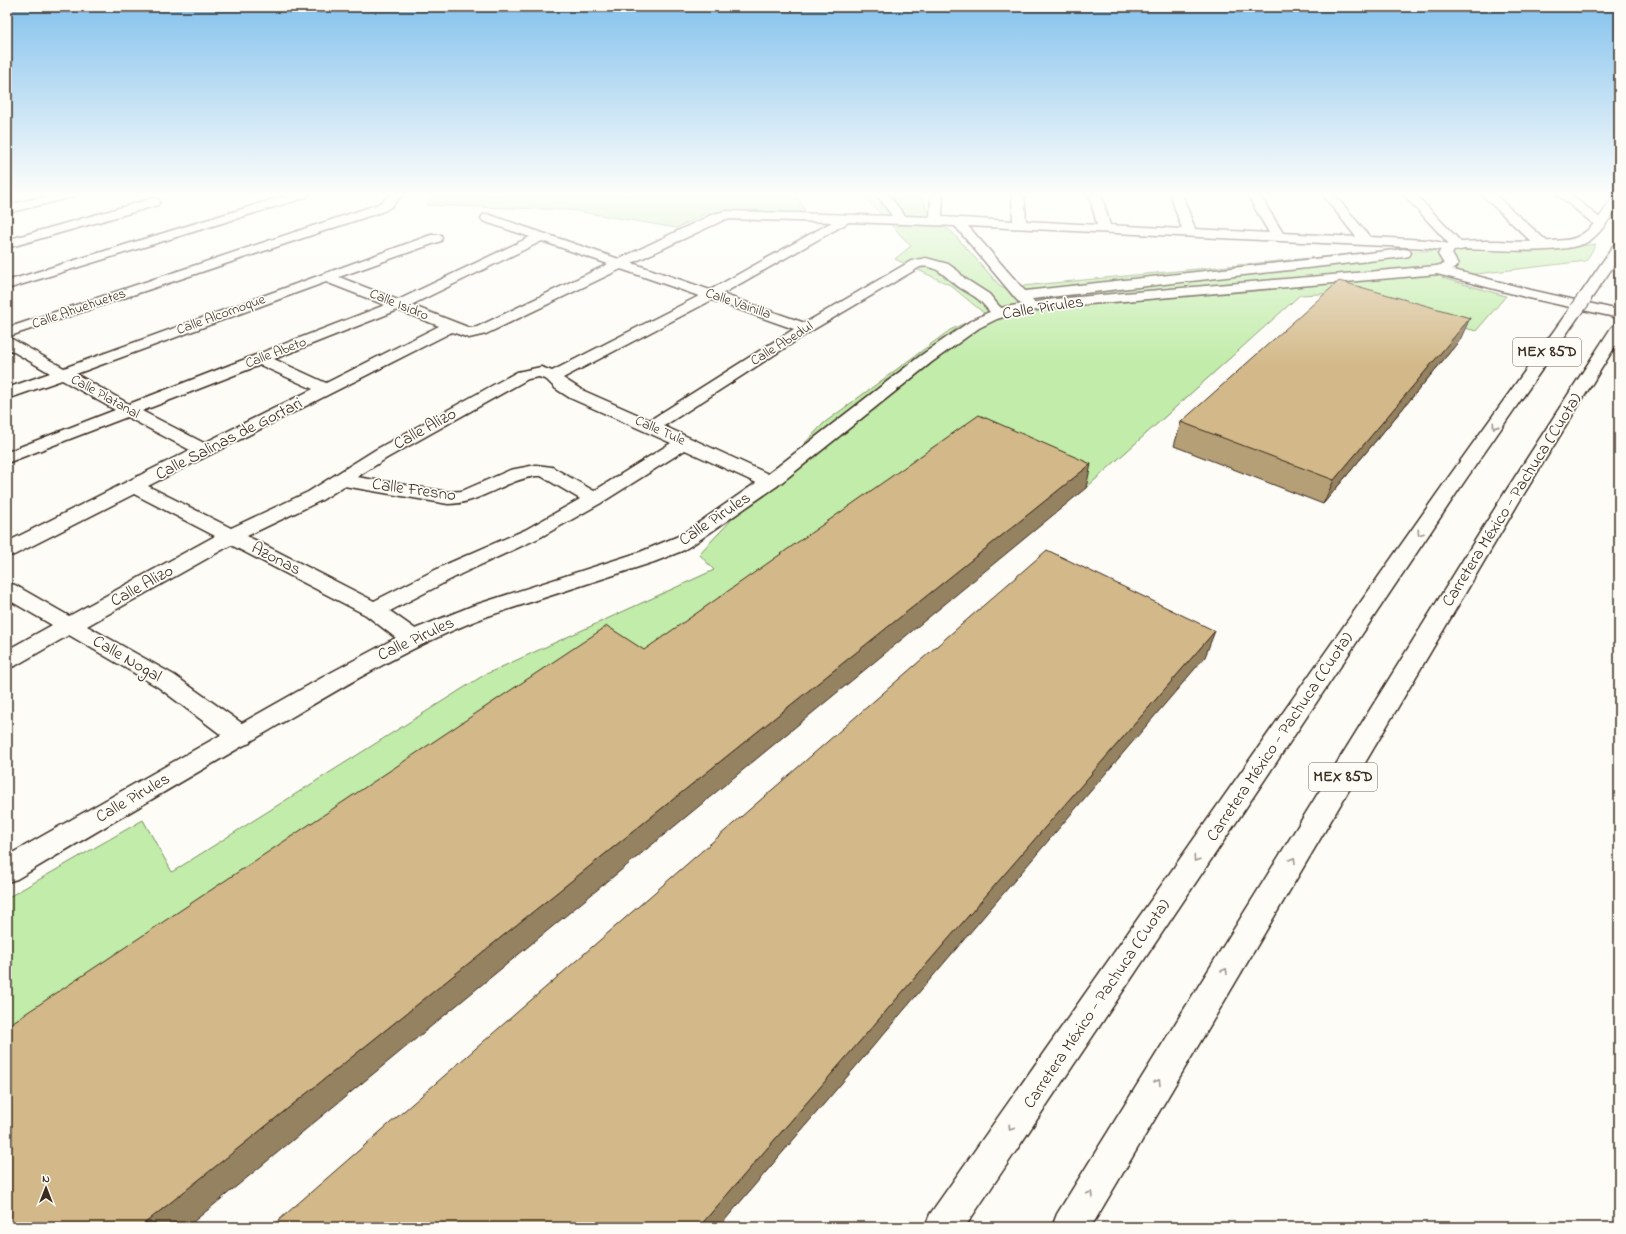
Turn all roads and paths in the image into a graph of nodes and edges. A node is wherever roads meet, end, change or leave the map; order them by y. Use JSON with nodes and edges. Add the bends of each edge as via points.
{"nodes":[{"id":1,"x":116,"y":252,"type":"edge"},
{"id":2,"x":250,"y":252,"type":"edge"},
{"id":3,"x":398,"y":252,"type":"edge"},
{"id":4,"x":511,"y":252,"type":"edge"},
{"id":5,"x":583,"y":252,"type":"edge"},
{"id":6,"x":644,"y":252,"type":"edge"},
{"id":7,"x":788,"y":252,"type":"edge"},
{"id":8,"x":983,"y":252,"type":"edge"},
{"id":9,"x":1404,"y":252,"type":"edge"},
{"id":10,"x":1448,"y":252,"type":"edge"},
{"id":11,"x":1617,"y":252,"type":"edge"},
{"id":12,"x":618,"y":264,"type":"junction"},
{"id":13,"x":1295,"y":266,"type":"junction"},
{"id":14,"x":1438,"y":270,"type":"junction"},
{"id":15,"x":326,"y":277,"type":"junction"},
{"id":16,"x":1311,"y":281,"type":"junction"},
{"id":17,"x":7,"y":285,"type":"edge"},
{"id":18,"x":711,"y":295,"type":"junction"},
{"id":19,"x":1026,"y":301,"type":"junction"},
{"id":20,"x":399,"y":305,"type":"junction"},
{"id":21,"x":1002,"y":313,"type":"junction"},
{"id":22,"x":1619,"y":314,"type":"edge"},
{"id":23,"x":451,"y":326,"type":"junction"},
{"id":24,"x":806,"y":328,"type":"junction"},
{"id":25,"x":1619,"y":328,"type":"edge"},
{"id":26,"x":7,"y":333,"type":"edge"},
{"id":27,"x":7,"y":342,"type":"edge"},
{"id":28,"x":260,"y":360,"type":"junction"},
{"id":29,"x":63,"y":374,"type":"junction"},
{"id":30,"x":553,"y":377,"type":"junction"},
{"id":31,"x":326,"y":389,"type":"junction"},
{"id":32,"x":7,"y":394,"type":"edge"},
{"id":33,"x":129,"y":411,"type":"junction"},
{"id":34,"x":651,"y":426,"type":"junction"},
{"id":35,"x":685,"y":442,"type":"junction"},
{"id":36,"x":205,"y":452,"type":"junction"},
{"id":37,"x":7,"y":458,"type":"edge"},
{"id":38,"x":341,"y":480,"type":"junction"},
{"id":39,"x":770,"y":482,"type":"junction"},
{"id":40,"x":135,"y":487,"type":"junction"},
{"id":41,"x":594,"y":499,"type":"junction"},
{"id":42,"x":231,"y":536,"type":"junction"},
{"id":43,"x":7,"y":550,"type":"edge"},
{"id":44,"x":7,"y":590,"type":"edge"},
{"id":45,"x":374,"y":610,"type":"junction"},
{"id":46,"x":69,"y":626,"type":"junction"},
{"id":47,"x":413,"y":639,"type":"junction"},
{"id":48,"x":7,"y":660,"type":"edge"},
{"id":49,"x":241,"y":736,"type":"junction"},
{"id":50,"x":11,"y":863,"type":"edge"},
{"id":51,"x":943,"y":1227,"type":"edge"},
{"id":52,"x":1070,"y":1227,"type":"edge"}],
"edges":[{"from":1,"to":17,"type":"main road"},
{"from":2,"to":26,"type":"main road","name":"Calle Ahuehuetes"},
{"from":3,"to":15,"type":"main road","name":"Calle Alcornoque"},
{"from":4,"to":20,"type":"main road","name":"Calle Abeto"},
{"from":5,"to":12,"type":"main road","name":"Calle Vainilla"},
{"from":6,"to":12,"type":"main road"},
{"from":7,"to":18,"type":"main road"},
{"from":8,"to":19,"type":"main road"},
{"from":9,"to":13,"type":"main road","name":"Calle Pirules"},
{"from":10,"to":14,"type":"main road","via":[[1445,254],[1450,266]]},
{"from":11,"to":51,"type":"main road","name":"Carretera México - Pachuca (Cuota)","number":"MEX 85D","one_way":true},
{"from":12,"to":18,"type":"main road","name":"Calle Vainilla"},
{"from":12,"to":23,"type":"main road","name":"Calle Isidro","via":[[480,331],[465,332]]},
{"from":13,"to":16,"type":"main road"},
{"from":13,"to":19,"type":"main road","name":"Calle Pirules"},
{"from":14,"to":16,"type":"main road","name":"Calle Pirules"},
{"from":14,"to":22,"type":"main road","name":"Calle Pirules"},
{"from":15,"to":20,"type":"main road","name":"Calle Isidro"},
{"from":15,"to":29,"type":"main road","name":"Calle Alcornoque"},
{"from":16,"to":19,"type":"main road","name":"Calle Pirules"},
{"from":18,"to":24,"type":"main road","name":"Calle Vainilla"},
{"from":18,"to":30,"type":"main road"},
{"from":19,"to":21,"type":"main road","name":"Calle Pirules"},
{"from":20,"to":23,"type":"main road","name":"Calle Isidro"},
{"from":20,"to":28,"type":"main road","name":"Calle Abeto"},
{"from":21,"to":24,"type":"main road","name":"Calle Abedul","via":[[943,267],[926,262],[916,264]]},
{"from":21,"to":39,"type":"main road","name":"Calle Pirules","via":[[974,325],[926,359]]},
{"from":23,"to":31,"type":"main road","name":"Calle Salinas de Gortari"},
{"from":24,"to":34,"type":"main road","name":"Calle Abedul"},
{"from":52,"to":25,"type":"main road","name":"Carretera México - Pachuca (Cuota)","number":"MEX 85D","one_way":true,"via":[[1512,497]]},
{"from":27,"to":29,"type":"main road","name":"Calle Platanal"},
{"from":28,"to":31,"type":"main road"},
{"from":28,"to":33,"type":"main road","name":"Calle Abeto"},
{"from":29,"to":32,"type":"main road","name":"Calle Alcornoque"},
{"from":29,"to":33,"type":"main road","name":"Calle Platanal"},
{"from":30,"to":34,"type":"main road","name":"Calle Tule","via":[[576,394]]},
{"from":30,"to":38,"type":"main road","name":"Calle Alizo","via":[[541,372],[523,375],[382,454]]},
{"from":31,"to":36,"type":"main road","name":"Calle Salinas de Gortari"},
{"from":33,"to":36,"type":"main road","name":"Calle Platanal"},
{"from":33,"to":37,"type":"main road","name":"Calle Abeto"},
{"from":34,"to":35,"type":"main road","name":"Calle Tule"},
{"from":35,"to":39,"type":"main road","name":"Calle Tule"},
{"from":35,"to":41,"type":"main road"},
{"from":36,"to":40,"type":"main road","name":"Calle Salinas de Gortari"},
{"from":38,"to":41,"type":"main road","name":"Calle Fresno","via":[[458,498],[523,472],[540,470]]},
{"from":38,"to":42,"type":"main road","name":"Calle Alizo","via":[[295,506]]},
{"from":39,"to":47,"type":"main road","name":"Calle Pirules","via":[[703,530],[675,546],[480,611]]},
{"from":40,"to":42,"type":"main road","name":"Azonas"},
{"from":40,"to":43,"type":"main road","name":"Calle Salinas de Gortari"},
{"from":41,"to":45,"type":"main road","via":[[532,534],[454,569]]},
{"from":42,"to":45,"type":"main road","name":"Azonas"},
{"from":42,"to":46,"type":"main road","name":"Calle Alizo"},
{"from":44,"to":46,"type":"main road","name":"Calle Nogal"},
{"from":45,"to":47,"type":"main road","name":"Azonas"},
{"from":46,"to":48,"type":"main road","name":"Calle Alizo"},
{"from":46,"to":49,"type":"main road","name":"Calle Nogal","via":[[166,681]]},
{"from":47,"to":49,"type":"main road","name":"Calle Pirules"},
{"from":49,"to":50,"type":"main road","name":"Calle Pirules"}]}
